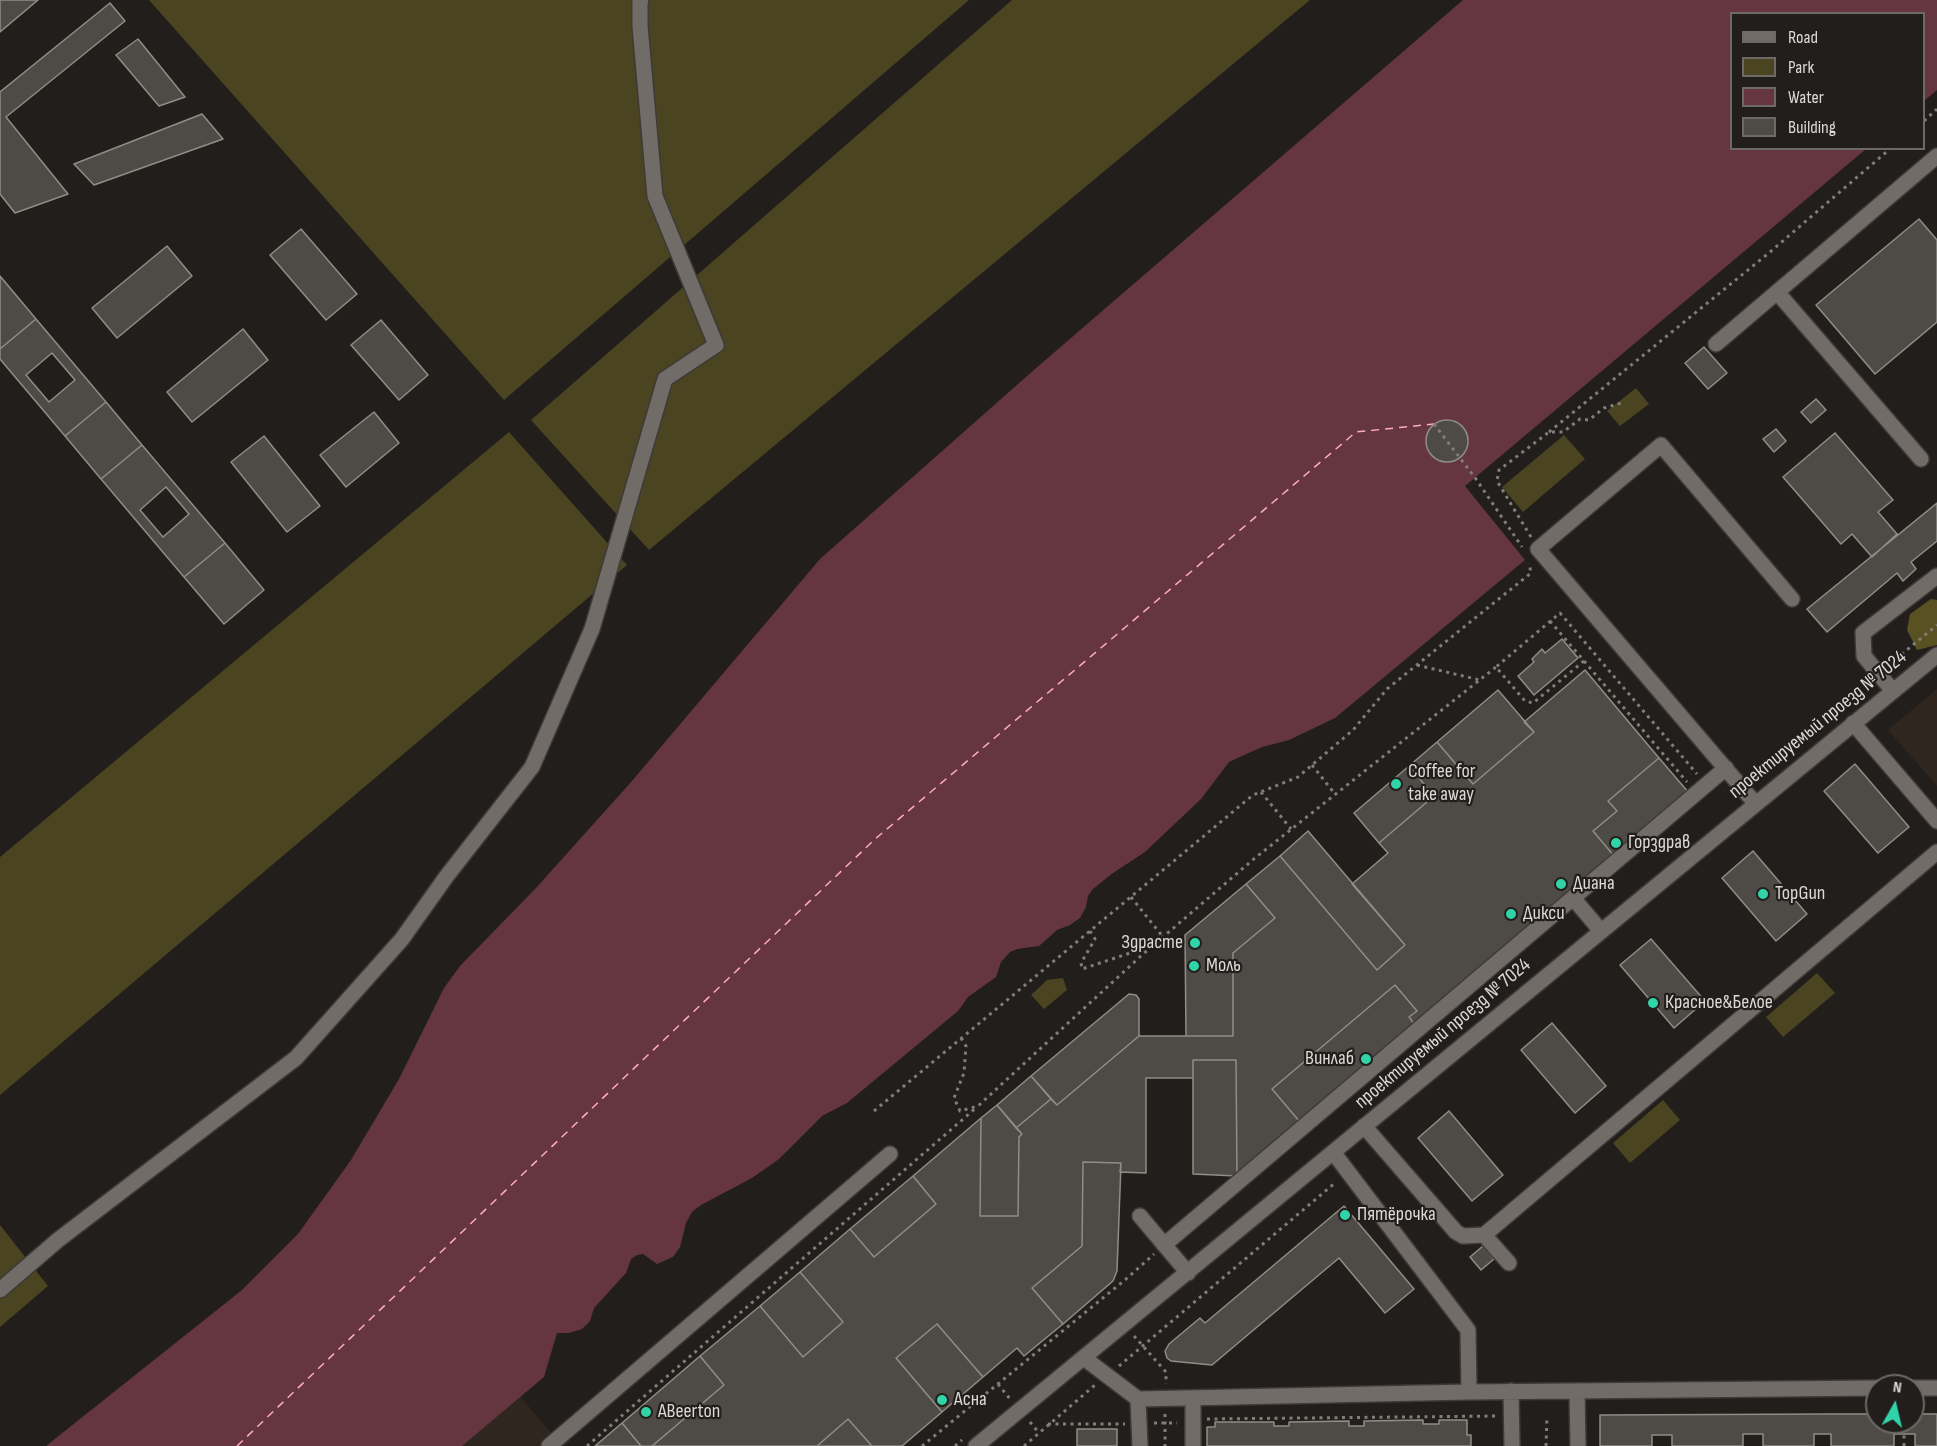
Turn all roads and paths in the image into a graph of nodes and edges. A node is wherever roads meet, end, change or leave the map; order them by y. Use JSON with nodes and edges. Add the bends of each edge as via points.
{"nodes":[{"id":1,"x":642,"y":0,"type":"edge"},
{"id":2,"x":1937,"y":109,"type":"edge"},
{"id":3,"x":1925,"y":119,"type":"edge"},
{"id":4,"x":1889,"y":150,"type":"edge"},
{"id":5,"x":1937,"y":156,"type":"edge"},
{"id":6,"x":1777,"y":292,"type":"junction"},
{"id":7,"x":1716,"y":344,"type":"dead end"},
{"id":8,"x":1621,"y":403,"type":"dead end"},
{"id":9,"x":1434,"y":424,"type":"dead end"},
{"id":10,"x":1549,"y":432,"type":"junction"},
{"id":11,"x":1920,"y":459,"type":"dead end"},
{"id":12,"x":1528,"y":549,"type":"junction"},
{"id":13,"x":1529,"y":562,"type":"dead end"},
{"id":14,"x":1937,"y":576,"type":"edge"},
{"id":15,"x":1792,"y":599,"type":"dead end"},
{"id":16,"x":1550,"y":621,"type":"junction"},
{"id":17,"x":1937,"y":625,"type":"edge"},
{"id":18,"x":1937,"y":655,"type":"edge"},
{"id":19,"x":1584,"y":661,"type":"junction"},
{"id":20,"x":1417,"y":665,"type":"junction"},
{"id":21,"x":1496,"y":667,"type":"junction"},
{"id":22,"x":1879,"y":673,"type":"junction"},
{"id":23,"x":1480,"y":680,"type":"junction"},
{"id":24,"x":1893,"y":691,"type":"junction"},
{"id":25,"x":1853,"y":723,"type":"junction"},
{"id":26,"x":1312,"y":765,"type":"junction"},
{"id":27,"x":1726,"y":768,"type":"junction"},
{"id":28,"x":1702,"y":789,"type":"junction"},
{"id":29,"x":1261,"y":792,"type":"junction"},
{"id":30,"x":1335,"y":794,"type":"junction"},
{"id":31,"x":1755,"y":803,"type":"junction"},
{"id":32,"x":1937,"y":821,"type":"edge"},
{"id":33,"x":1291,"y":829,"type":"junction"},
{"id":34,"x":1937,"y":852,"type":"edge"},
{"id":35,"x":1131,"y":897,"type":"junction"},
{"id":36,"x":1573,"y":898,"type":"junction"},
{"id":37,"x":1090,"y":931,"type":"junction"},
{"id":38,"x":1601,"y":931,"type":"junction"},
{"id":39,"x":1162,"y":937,"type":"junction"},
{"id":40,"x":1153,"y":945,"type":"junction"},
{"id":41,"x":961,"y":1038,"type":"junction"},
{"id":42,"x":978,"y":1106,"type":"junction"},
{"id":43,"x":874,"y":1111,"type":"dead end"},
{"id":44,"x":1364,"y":1126,"type":"junction"},
{"id":45,"x":1333,"y":1152,"type":"junction"},
{"id":46,"x":890,"y":1154,"type":"dead end"},
{"id":47,"x":1349,"y":1172,"type":"junction"},
{"id":48,"x":1140,"y":1216,"type":"dead end"},
{"id":49,"x":1484,"y":1235,"type":"junction"},
{"id":50,"x":1164,"y":1245,"type":"junction"},
{"id":51,"x":1509,"y":1263,"type":"dead end"},
{"id":52,"x":1188,"y":1272,"type":"junction"},
{"id":53,"x":0,"y":1290,"type":"edge"},
{"id":54,"x":1084,"y":1358,"type":"junction"},
{"id":55,"x":1106,"y":1376,"type":"junction"},
{"id":56,"x":1865,"y":1388,"type":"edge"},
{"id":57,"x":1511,"y":1391,"type":"junction"},
{"id":58,"x":1577,"y":1391,"type":"junction"},
{"id":59,"x":1469,"y":1392,"type":"junction"},
{"id":60,"x":1138,"y":1399,"type":"junction"},
{"id":61,"x":1193,"y":1399,"type":"junction"},
{"id":62,"x":1512,"y":1416,"type":"junction"},
{"id":63,"x":1547,"y":1416,"type":"dead end"},
{"id":64,"x":1193,"y":1423,"type":"junction"},
{"id":65,"x":1126,"y":1424,"type":"dead end"},
{"id":66,"x":1048,"y":1425,"type":"junction"},
{"id":67,"x":1904,"y":1434,"type":"dead end"},
{"id":68,"x":549,"y":1446,"type":"edge"},
{"id":69,"x":587,"y":1446,"type":"edge"},
{"id":70,"x":922,"y":1446,"type":"edge"},
{"id":71,"x":976,"y":1446,"type":"edge"},
{"id":72,"x":1024,"y":1446,"type":"edge"},
{"id":73,"x":1140,"y":1446,"type":"edge"},
{"id":74,"x":1193,"y":1446,"type":"edge"},
{"id":75,"x":1512,"y":1446,"type":"edge"},
{"id":76,"x":1546,"y":1446,"type":"edge"},
{"id":77,"x":1578,"y":1446,"type":"edge"},
{"id":78,"x":1904,"y":1446,"type":"edge"}],
"edges":[{"from":1,"to":53,"type":"street","via":[[640,26],[654,196],[716,345],[665,379],[592,629],[532,767],[402,939],[296,1058],[58,1240]]},
{"from":2,"to":3,"type":"path"},
{"from":4,"to":10,"type":"path"},
{"from":5,"to":6,"type":"street"},
{"from":6,"to":7,"type":"street"},
{"from":6,"to":11,"type":"street"},
{"from":8,"to":10,"type":"path","via":[[1604,408],[1589,420],[1580,419],[1563,432]]},
{"from":9,"to":12,"type":"path"},
{"from":10,"to":12,"type":"path","via":[[1499,470],[1497,482]]},
{"from":12,"to":15,"type":"street","via":[[1661,445]]},
{"from":12,"to":27,"type":"street"},
{"from":13,"to":20,"type":"path","via":[[1531,573]]},
{"from":14,"to":22,"type":"street","via":[[1863,633],[1864,656]]},
{"from":16,"to":19,"type":"path"},
{"from":16,"to":21,"type":"path"},
{"from":16,"to":28,"type":"path","via":[[1560,613]]},
{"from":17,"to":22,"type":"path"},
{"from":18,"to":24,"type":"street","name":"проектируемый проезд № 7024"},
{"from":19,"to":21,"type":"path","via":[[1533,703],[1524,700]]},
{"from":19,"to":28,"type":"path"},
{"from":20,"to":23,"type":"path"},
{"from":20,"to":26,"type":"path","via":[[1387,688],[1353,730]]},
{"from":21,"to":23,"type":"path"},
{"from":22,"to":24,"type":"street"},
{"from":23,"to":30,"type":"path"},
{"from":24,"to":25,"type":"street","name":"проектируемый проезд № 7024"},
{"from":25,"to":31,"type":"street","name":"проектируемый проезд № 7024"},
{"from":25,"to":32,"type":"street"},
{"from":26,"to":29,"type":"path","via":[[1298,777]]},
{"from":26,"to":30,"type":"path"},
{"from":27,"to":28,"type":"street"},
{"from":27,"to":31,"type":"street"},
{"from":28,"to":36,"type":"street"},
{"from":29,"to":33,"type":"path"},
{"from":29,"to":35,"type":"path","via":[[1252,795]]},
{"from":30,"to":33,"type":"path"},
{"from":31,"to":38,"type":"street","name":"проектируемый проезд № 7024"},
{"from":33,"to":39,"type":"path"},
{"from":34,"to":49,"type":"street"},
{"from":35,"to":37,"type":"path"},
{"from":35,"to":39,"type":"path"},
{"from":36,"to":38,"type":"street"},
{"from":36,"to":50,"type":"street"},
{"from":37,"to":40,"type":"path","via":[[1095,939],[1081,963],[1082,969]]},
{"from":37,"to":41,"type":"path"},
{"from":38,"to":44,"type":"street","name":"проектируемый проезд № 7024"},
{"from":39,"to":40,"type":"path"},
{"from":40,"to":42,"type":"path"},
{"from":41,"to":42,"type":"path","via":[[966,1046],[964,1073],[954,1098],[960,1111]]},
{"from":41,"to":43,"type":"path"},
{"from":42,"to":69,"type":"path"},
{"from":44,"to":45,"type":"street","name":"проектируемый проезд № 7024"},
{"from":44,"to":49,"type":"street","via":[[1456,1232],[1463,1236]]},
{"from":45,"to":47,"type":"street"},
{"from":45,"to":52,"type":"street","name":"проектируемый проезд № 7024"},
{"from":46,"to":68,"type":"street"},
{"from":47,"to":55,"type":"path"},
{"from":47,"to":59,"type":"street","via":[[1468,1330]]},
{"from":48,"to":50,"type":"street"},
{"from":49,"to":51,"type":"street"},
{"from":50,"to":52,"type":"street"},
{"from":50,"to":70,"type":"path"},
{"from":52,"to":54,"type":"street","name":"проектируемый проезд № 7024"},
{"from":54,"to":55,"type":"street"},
{"from":54,"to":71,"type":"street","name":"проектируемый проезд № 7024"},
{"from":55,"to":60,"type":"street"},
{"from":55,"to":66,"type":"path"},
{"from":56,"to":58,"type":"street"},
{"from":57,"to":58,"type":"street"},
{"from":57,"to":59,"type":"street"},
{"from":57,"to":62,"type":"street"},
{"from":58,"to":77,"type":"street"},
{"from":59,"to":61,"type":"street"},
{"from":60,"to":61,"type":"street"},
{"from":60,"to":73,"type":"street"},
{"from":61,"to":64,"type":"street"},
{"from":62,"to":64,"type":"path","via":[[1202,1419]]},
{"from":62,"to":75,"type":"street"},
{"from":63,"to":76,"type":"path"},
{"from":64,"to":74,"type":"street"},
{"from":65,"to":66,"type":"path"},
{"from":66,"to":72,"type":"path"},
{"from":67,"to":78,"type":"path"}]}
